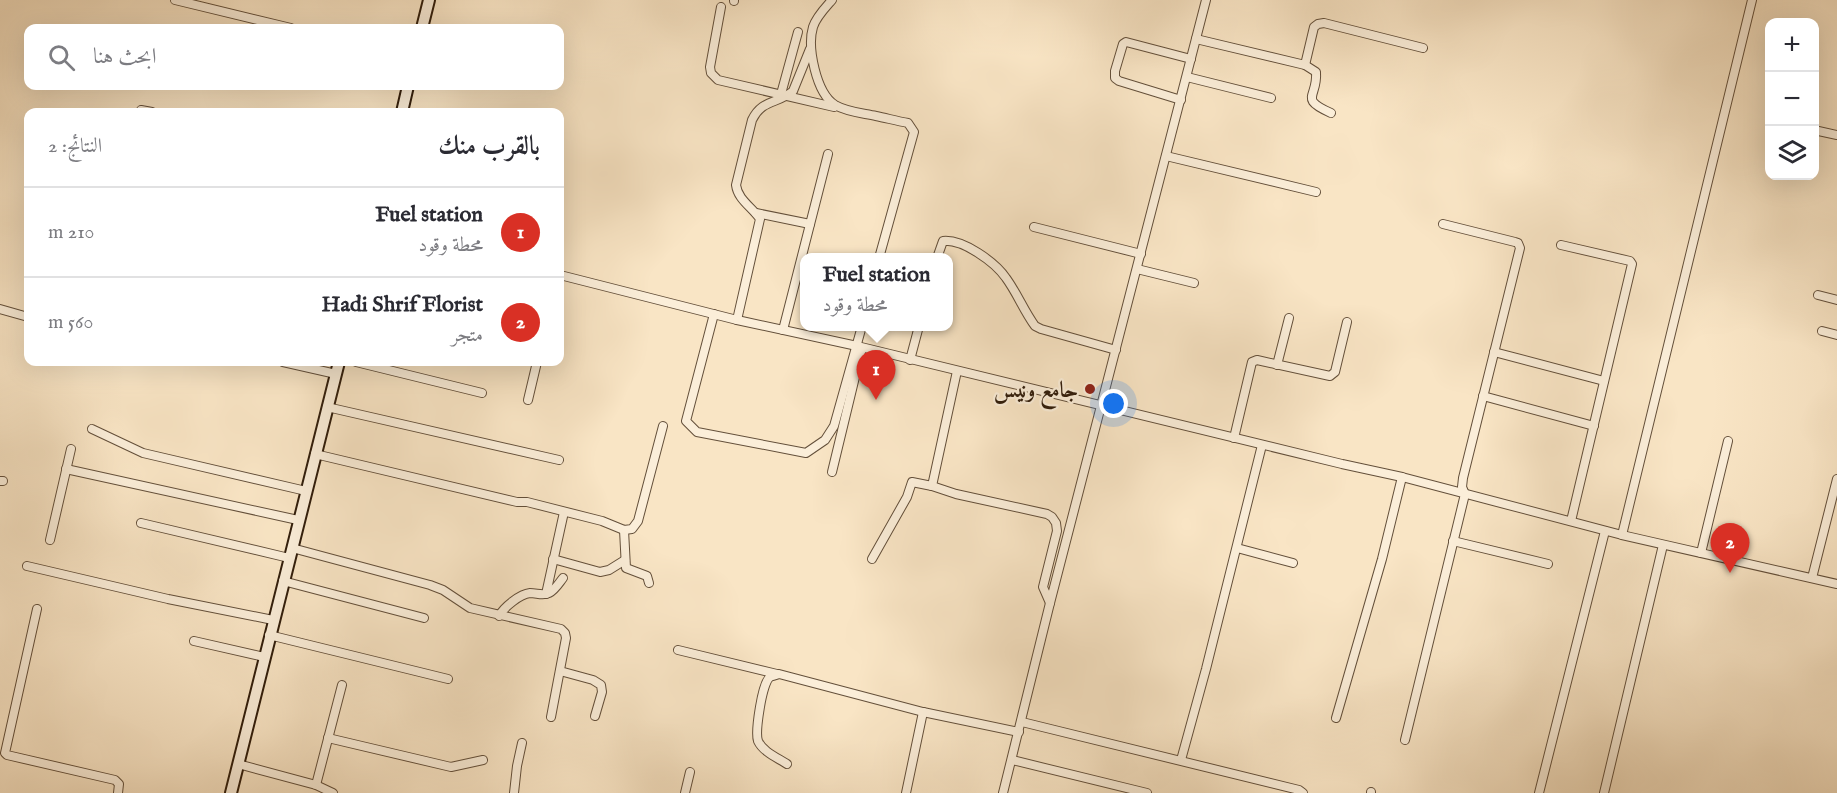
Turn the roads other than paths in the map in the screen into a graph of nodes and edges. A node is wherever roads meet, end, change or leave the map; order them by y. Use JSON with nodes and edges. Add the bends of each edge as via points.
{"nodes":[{"id":1,"x":174,"y":0,"type":"edge"},
{"id":2,"x":429,"y":0,"type":"edge"},
{"id":3,"x":832,"y":0,"type":"edge"},
{"id":4,"x":1206,"y":0,"type":"edge"},
{"id":5,"x":1752,"y":0,"type":"edge"},
{"id":6,"x":721,"y":7,"type":"dead end"},
{"id":7,"x":274,"y":24,"type":"edge"},
{"id":8,"x":423,"y":24,"type":"edge"},
{"id":9,"x":798,"y":32,"type":"dead end"},
{"id":10,"x":1196,"y":39,"type":"junction"},
{"id":11,"x":811,"y":46,"type":"junction"},
{"id":12,"x":1423,"y":48,"type":"dead end"},
{"id":13,"x":1191,"y":59,"type":"junction"},
{"id":14,"x":1305,"y":65,"type":"junction"},
{"id":15,"x":1187,"y":77,"type":"junction"},
{"id":16,"x":407,"y":90,"type":"edge"},
{"id":17,"x":784,"y":95,"type":"junction"},
{"id":18,"x":1271,"y":98,"type":"dead end"},
{"id":19,"x":1181,"y":100,"type":"junction"},
{"id":20,"x":403,"y":108,"type":"edge"},
{"id":21,"x":844,"y":109,"type":"junction"},
{"id":22,"x":1331,"y":113,"type":"dead end"},
{"id":23,"x":1819,"y":131,"type":"edge"},
{"id":24,"x":1837,"y":135,"type":"edge"},
{"id":25,"x":828,"y":154,"type":"dead end"},
{"id":26,"x":1166,"y":156,"type":"junction"},
{"id":27,"x":1316,"y":192,"type":"dead end"},
{"id":28,"x":756,"y":213,"type":"junction"},
{"id":29,"x":810,"y":224,"type":"junction"},
{"id":30,"x":1443,"y":224,"type":"dead end"},
{"id":31,"x":1034,"y":227,"type":"dead end"},
{"id":32,"x":1561,"y":245,"type":"dead end"},
{"id":33,"x":803,"y":253,"type":"edge"},
{"id":34,"x":880,"y":253,"type":"edge"},
{"id":35,"x":939,"y":253,"type":"edge"},
{"id":36,"x":1141,"y":254,"type":"junction"},
{"id":37,"x":800,"y":263,"type":"edge"},
{"id":38,"x":1137,"y":269,"type":"junction"},
{"id":39,"x":564,"y":276,"type":"edge"},
{"id":40,"x":1194,"y":283,"type":"dead end"},
{"id":41,"x":1818,"y":295,"type":"dead end"},
{"id":42,"x":1837,"y":300,"type":"edge"},
{"id":43,"x":0,"y":309,"type":"edge"},
{"id":44,"x":714,"y":314,"type":"junction"},
{"id":45,"x":24,"y":316,"type":"edge"},
{"id":46,"x":1289,"y":318,"type":"dead end"},
{"id":47,"x":737,"y":320,"type":"junction"},
{"id":48,"x":1347,"y":322,"type":"dead end"},
{"id":49,"x":783,"y":330,"type":"junction"},
{"id":50,"x":862,"y":331,"type":"edge"},
{"id":51,"x":918,"y":331,"type":"edge"},
{"id":52,"x":1822,"y":331,"type":"dead end"},
{"id":53,"x":1837,"y":335,"type":"edge"},
{"id":54,"x":860,"y":347,"type":"junction"},
{"id":55,"x":1116,"y":350,"type":"junction"},
{"id":56,"x":1494,"y":352,"type":"junction"},
{"id":57,"x":910,"y":360,"type":"junction"},
{"id":58,"x":1276,"y":365,"type":"junction"},
{"id":59,"x":301,"y":366,"type":"edge"},
{"id":60,"x":338,"y":366,"type":"edge"},
{"id":61,"x":372,"y":366,"type":"edge"},
{"id":62,"x":536,"y":366,"type":"edge"},
{"id":63,"x":957,"y":371,"type":"junction"},
{"id":64,"x":336,"y":374,"type":"junction"},
{"id":65,"x":1604,"y":381,"type":"junction"},
{"id":66,"x":482,"y":393,"type":"dead end"},
{"id":67,"x":1483,"y":396,"type":"junction"},
{"id":68,"x":528,"y":400,"type":"dead end"},
{"id":69,"x":1101,"y":405,"type":"junction"},
{"id":70,"x":327,"y":407,"type":"junction"},
{"id":71,"x":663,"y":426,"type":"dead end"},
{"id":72,"x":1594,"y":426,"type":"junction"},
{"id":73,"x":92,"y":429,"type":"dead end"},
{"id":74,"x":1233,"y":438,"type":"junction"},
{"id":75,"x":1728,"y":441,"type":"dead end"},
{"id":76,"x":1262,"y":444,"type":"junction"},
{"id":77,"x":71,"y":449,"type":"dead end"},
{"id":78,"x":315,"y":454,"type":"junction"},
{"id":79,"x":560,"y":460,"type":"dead end"},
{"id":80,"x":66,"y":469,"type":"junction"},
{"id":81,"x":832,"y":472,"type":"dead end"},
{"id":82,"x":1402,"y":477,"type":"junction"},
{"id":83,"x":1837,"y":479,"type":"edge"},
{"id":84,"x":932,"y":486,"type":"junction"},
{"id":85,"x":306,"y":491,"type":"junction"},
{"id":86,"x":1465,"y":494,"type":"junction"},
{"id":87,"x":564,"y":512,"type":"junction"},
{"id":88,"x":298,"y":520,"type":"junction"},
{"id":89,"x":1571,"y":521,"type":"junction"},
{"id":90,"x":141,"y":523,"type":"dead end"},
{"id":91,"x":624,"y":530,"type":"junction"},
{"id":92,"x":1605,"y":531,"type":"junction"},
{"id":93,"x":1622,"y":535,"type":"junction"},
{"id":94,"x":50,"y":540,"type":"dead end"},
{"id":95,"x":1453,"y":541,"type":"junction"},
{"id":96,"x":1663,"y":545,"type":"junction"},
{"id":97,"x":1237,"y":548,"type":"junction"},
{"id":98,"x":290,"y":553,"type":"junction"},
{"id":99,"x":1701,"y":553,"type":"junction"},
{"id":100,"x":553,"y":560,"type":"junction"},
{"id":101,"x":872,"y":560,"type":"dead end"},
{"id":102,"x":625,"y":561,"type":"junction"},
{"id":103,"x":1293,"y":563,"type":"dead end"},
{"id":104,"x":1548,"y":564,"type":"dead end"},
{"id":105,"x":27,"y":566,"type":"dead end"},
{"id":106,"x":1812,"y":578,"type":"junction"},
{"id":107,"x":563,"y":579,"type":"dead end"},
{"id":108,"x":283,"y":581,"type":"junction"},
{"id":109,"x":649,"y":583,"type":"dead end"},
{"id":110,"x":1837,"y":584,"type":"edge"},
{"id":111,"x":546,"y":594,"type":"junction"},
{"id":112,"x":1050,"y":603,"type":"junction"},
{"id":113,"x":38,"y":609,"type":"dead end"},
{"id":114,"x":499,"y":616,"type":"junction"},
{"id":115,"x":424,"y":618,"type":"dead end"},
{"id":116,"x":273,"y":620,"type":"junction"},
{"id":117,"x":269,"y":635,"type":"junction"},
{"id":118,"x":194,"y":641,"type":"dead end"},
{"id":119,"x":678,"y":650,"type":"dead end"},
{"id":120,"x":264,"y":657,"type":"junction"},
{"id":121,"x":560,"y":671,"type":"junction"},
{"id":122,"x":779,"y":674,"type":"junction"},
{"id":123,"x":448,"y":679,"type":"dead end"},
{"id":124,"x":342,"y":685,"type":"dead end"},
{"id":125,"x":923,"y":712,"type":"junction"},
{"id":126,"x":595,"y":716,"type":"dead end"},
{"id":127,"x":551,"y":717,"type":"dead end"},
{"id":128,"x":1336,"y":718,"type":"dead end"},
{"id":129,"x":1022,"y":722,"type":"junction"},
{"id":130,"x":1019,"y":732,"type":"junction"},
{"id":131,"x":328,"y":738,"type":"junction"},
{"id":132,"x":1405,"y":740,"type":"dead end"},
{"id":133,"x":522,"y":743,"type":"dead end"},
{"id":134,"x":483,"y":760,"type":"dead end"},
{"id":135,"x":1012,"y":760,"type":"junction"},
{"id":136,"x":1181,"y":760,"type":"junction"},
{"id":137,"x":238,"y":764,"type":"junction"},
{"id":138,"x":787,"y":764,"type":"dead end"},
{"id":139,"x":690,"y":772,"type":"dead end"},
{"id":140,"x":316,"y":785,"type":"junction"},
{"id":141,"x":118,"y":793,"type":"edge"},
{"id":142,"x":231,"y":793,"type":"edge"},
{"id":143,"x":333,"y":793,"type":"edge"},
{"id":144,"x":514,"y":793,"type":"edge"},
{"id":145,"x":685,"y":793,"type":"edge"},
{"id":146,"x":906,"y":793,"type":"edge"},
{"id":147,"x":1003,"y":793,"type":"edge"},
{"id":148,"x":1147,"y":793,"type":"edge"},
{"id":149,"x":1303,"y":793,"type":"edge"},
{"id":150,"x":1541,"y":793,"type":"edge"},
{"id":151,"x":1604,"y":793,"type":"edge"}],
"edges":[{"from":1,"to":7,"type":"street"},
{"from":2,"to":8,"type":"main road"},
{"from":3,"to":11,"type":"street","via":[[815,22]]},
{"from":4,"to":10,"type":"street"},
{"from":5,"to":93,"type":"street"},
{"from":6,"to":17,"type":"street","via":[[710,67],[714,77]]},
{"from":9,"to":17,"type":"street"},
{"from":10,"to":13,"type":"street"},
{"from":10,"to":14,"type":"street"},
{"from":11,"to":17,"type":"street","via":[[796,85]]},
{"from":11,"to":21,"type":"street","via":[[825,94],[829,101]]},
{"from":12,"to":14,"type":"street","via":[[1324,23],[1314,27]]},
{"from":13,"to":15,"type":"street"},
{"from":13,"to":19,"type":"street","via":[[1124,42],[1115,71],[1119,81]]},
{"from":14,"to":22,"type":"street","via":[[1316,72],[1312,101]]},
{"from":15,"to":18,"type":"street"},
{"from":15,"to":19,"type":"street"},
{"from":16,"to":20,"type":"main road"},
{"from":17,"to":21,"type":"street"},
{"from":17,"to":28,"type":"street","via":[[756,112],[736,185]]},
{"from":19,"to":26,"type":"street"},
{"from":21,"to":34,"type":"street","via":[[908,123],[914,132]]},
{"from":23,"to":24,"type":"street"},
{"from":25,"to":29,"type":"street"},
{"from":26,"to":27,"type":"street"},
{"from":26,"to":36,"type":"street"},
{"from":28,"to":29,"type":"street"},
{"from":28,"to":47,"type":"street","via":[[759,223]]},
{"from":29,"to":33,"type":"street"},
{"from":30,"to":56,"type":"street","via":[[1520,246]]},
{"from":31,"to":36,"type":"street"},
{"from":32,"to":65,"type":"street","via":[[1632,264]]},
{"from":35,"to":55,"type":"street","via":[[943,241],[969,247],[1006,277],[1035,326]]},
{"from":36,"to":38,"type":"street"},
{"from":37,"to":49,"type":"street"},
{"from":38,"to":40,"type":"street"},
{"from":38,"to":55,"type":"street"},
{"from":39,"to":44,"type":"street"},
{"from":41,"to":42,"type":"street"},
{"from":43,"to":45,"type":"street"},
{"from":44,"to":47,"type":"street"},
{"from":44,"to":54,"type":"street","via":[[686,421],[696,432],[704,434],[811,451],[834,426],[852,360]]},
{"from":46,"to":58,"type":"street"},
{"from":47,"to":49,"type":"street"},
{"from":48,"to":58,"type":"street","via":[[1333,375]]},
{"from":49,"to":54,"type":"street"},
{"from":50,"to":54,"type":"street"},
{"from":51,"to":57,"type":"street"},
{"from":52,"to":53,"type":"street"},
{"from":54,"to":57,"type":"street"},
{"from":54,"to":81,"type":"street"},
{"from":55,"to":69,"type":"street"},
{"from":56,"to":65,"type":"street"},
{"from":56,"to":67,"type":"street"},
{"from":57,"to":63,"type":"street"},
{"from":58,"to":74,"type":"street","via":[[1252,362]]},
{"from":59,"to":64,"type":"street"},
{"from":60,"to":64,"type":"main road"},
{"from":61,"to":66,"type":"street"},
{"from":62,"to":68,"type":"street"},
{"from":63,"to":69,"type":"street"},
{"from":63,"to":84,"type":"street"},
{"from":64,"to":70,"type":"main road"},
{"from":65,"to":72,"type":"street"},
{"from":67,"to":72,"type":"street"},
{"from":67,"to":86,"type":"street","via":[[1462,484]]},
{"from":69,"to":74,"type":"street"},
{"from":69,"to":112,"type":"street"},
{"from":70,"to":78,"type":"main road"},
{"from":70,"to":79,"type":"street"},
{"from":71,"to":91,"type":"street","via":[[638,520],[632,529]]},
{"from":72,"to":89,"type":"street"},
{"from":73,"to":85,"type":"street","via":[[142,453]]},
{"from":74,"to":76,"type":"street"},
{"from":75,"to":99,"type":"street"},
{"from":76,"to":82,"type":"street"},
{"from":76,"to":97,"type":"street"},
{"from":77,"to":80,"type":"street"},
{"from":78,"to":85,"type":"main road"},
{"from":78,"to":87,"type":"street"},
{"from":80,"to":88,"type":"street"},
{"from":80,"to":94,"type":"street"},
{"from":82,"to":86,"type":"street"},
{"from":82,"to":128,"type":"street"},
{"from":83,"to":106,"type":"street"},
{"from":84,"to":101,"type":"street","via":[[912,482]]},
{"from":84,"to":112,"type":"street","via":[[1052,517],[1057,531],[1043,587]]},
{"from":85,"to":88,"type":"main road"},
{"from":86,"to":89,"type":"street"},
{"from":86,"to":95,"type":"street"},
{"from":87,"to":91,"type":"street"},
{"from":87,"to":100,"type":"street"},
{"from":88,"to":98,"type":"main road"},
{"from":89,"to":92,"type":"street"},
{"from":90,"to":98,"type":"street"},
{"from":91,"to":102,"type":"street"},
{"from":92,"to":93,"type":"street"},
{"from":92,"to":150,"type":"street"},
{"from":93,"to":96,"type":"street"},
{"from":95,"to":104,"type":"street"},
{"from":95,"to":132,"type":"street"},
{"from":96,"to":99,"type":"street"},
{"from":96,"to":151,"type":"street"},
{"from":97,"to":103,"type":"street"},
{"from":97,"to":136,"type":"street"},
{"from":98,"to":108,"type":"main road"},
{"from":98,"to":114,"type":"street","via":[[430,585],[470,608]]},
{"from":99,"to":106,"type":"street"},
{"from":100,"to":102,"type":"street","via":[[600,572]]},
{"from":100,"to":111,"type":"street"},
{"from":102,"to":109,"type":"street","via":[[626,568],[648,576]]},
{"from":105,"to":116,"type":"street"},
{"from":106,"to":110,"type":"street"},
{"from":107,"to":111,"type":"street"},
{"from":108,"to":115,"type":"street"},
{"from":108,"to":116,"type":"main road"},
{"from":111,"to":114,"type":"street","via":[[523,595]]},
{"from":112,"to":129,"type":"street"},
{"from":113,"to":141,"type":"street","via":[[4,753],[115,780]]},
{"from":114,"to":121,"type":"street","via":[[561,629],[566,638]]},
{"from":116,"to":117,"type":"main road"},
{"from":117,"to":120,"type":"main road"},
{"from":117,"to":123,"type":"street"},
{"from":118,"to":120,"type":"street"},
{"from":119,"to":122,"type":"street"},
{"from":120,"to":137,"type":"main road"},
{"from":121,"to":126,"type":"street","via":[[602,685]]},
{"from":121,"to":127,"type":"street"},
{"from":122,"to":125,"type":"street"},
{"from":122,"to":138,"type":"street","via":[[767,680],[757,739],[762,748]]},
{"from":124,"to":131,"type":"street"},
{"from":125,"to":130,"type":"street"},
{"from":125,"to":146,"type":"street"},
{"from":129,"to":130,"type":"street"},
{"from":129,"to":136,"type":"street"},
{"from":130,"to":135,"type":"street"},
{"from":131,"to":134,"type":"street","via":[[451,767]]},
{"from":131,"to":140,"type":"street"},
{"from":133,"to":144,"type":"street"},
{"from":135,"to":147,"type":"street"},
{"from":135,"to":148,"type":"street"},
{"from":136,"to":149,"type":"street"},
{"from":137,"to":140,"type":"street"},
{"from":137,"to":142,"type":"main road"},
{"from":139,"to":145,"type":"street"},
{"from":140,"to":143,"type":"street"}]}
